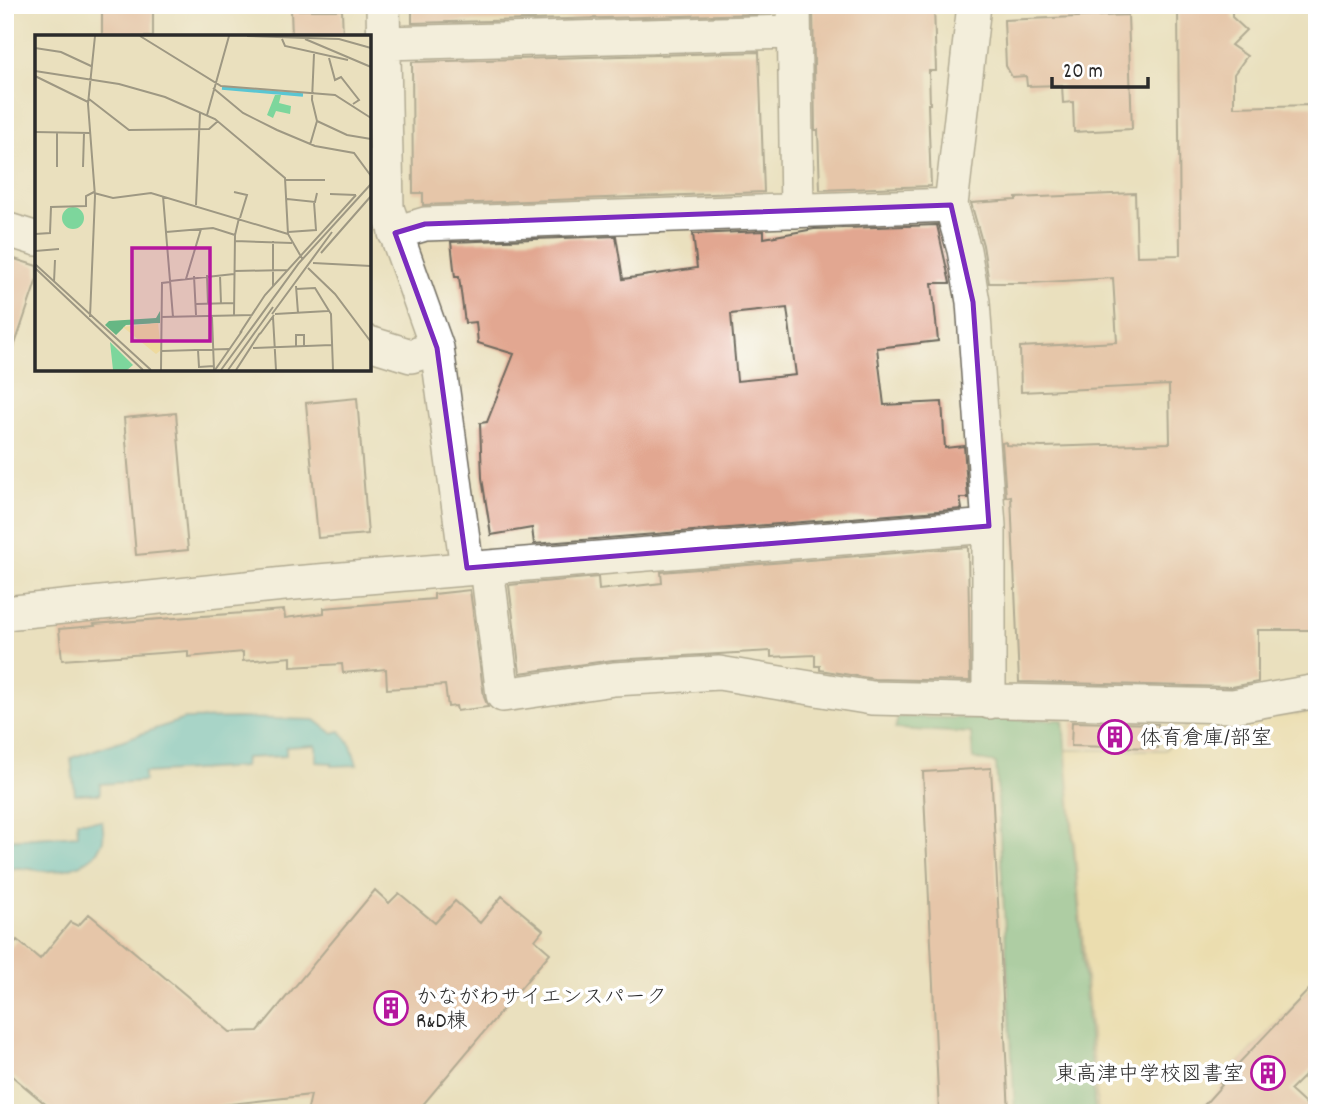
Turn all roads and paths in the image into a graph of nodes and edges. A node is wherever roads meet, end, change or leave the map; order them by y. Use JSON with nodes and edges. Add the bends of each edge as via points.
{"nodes":[{"id":1,"x":383,"y":5,"type":"edge"},
{"id":2,"x":974,"y":5,"type":"edge"},
{"id":3,"x":794,"y":19,"type":"edge"},
{"id":4,"x":384,"y":43,"type":"junction"},
{"id":5,"x":951,"y":205,"type":"junction"},
{"id":6,"x":797,"y":211,"type":"junction"},
{"id":7,"x":5,"y":229,"type":"edge"},
{"id":8,"x":394,"y":233,"type":"junction"},
{"id":9,"x":35,"y":238,"type":"edge"},
{"id":10,"x":371,"y":344,"type":"edge"},
{"id":11,"x":437,"y":348,"type":"junction"},
{"id":12,"x":989,"y":526,"type":"junction"},
{"id":13,"x":477,"y":568,"type":"junction"},
{"id":14,"x":5,"y":613,"type":"edge"},
{"id":15,"x":1317,"y":691,"type":"edge"},
{"id":16,"x":989,"y":702,"type":"junction"}],
"edges":[{"from":1,"to":4,"type":"street"},
{"from":2,"to":5,"type":"street"},
{"from":3,"to":4,"type":"street"},
{"from":3,"to":6,"type":"street"},
{"from":4,"to":8,"type":"street","via":[[387,208]]},
{"from":5,"to":6,"type":"street"},
{"from":5,"to":12,"type":"street","via":[[973,302]]},
{"from":6,"to":8,"type":"street","via":[[425,224]]},
{"from":7,"to":9,"type":"street"},
{"from":8,"to":11,"type":"street"},
{"from":10,"to":11,"type":"street","via":[[411,356]]},
{"from":11,"to":13,"type":"street"},
{"from":12,"to":13,"type":"street"},
{"from":12,"to":16,"type":"street"},
{"from":13,"to":14,"type":"street"},
{"from":13,"to":16,"type":"street","via":[[503,695],[614,679],[719,673],[872,698]]},
{"from":15,"to":16,"type":"street","via":[[1233,706]]}]}
